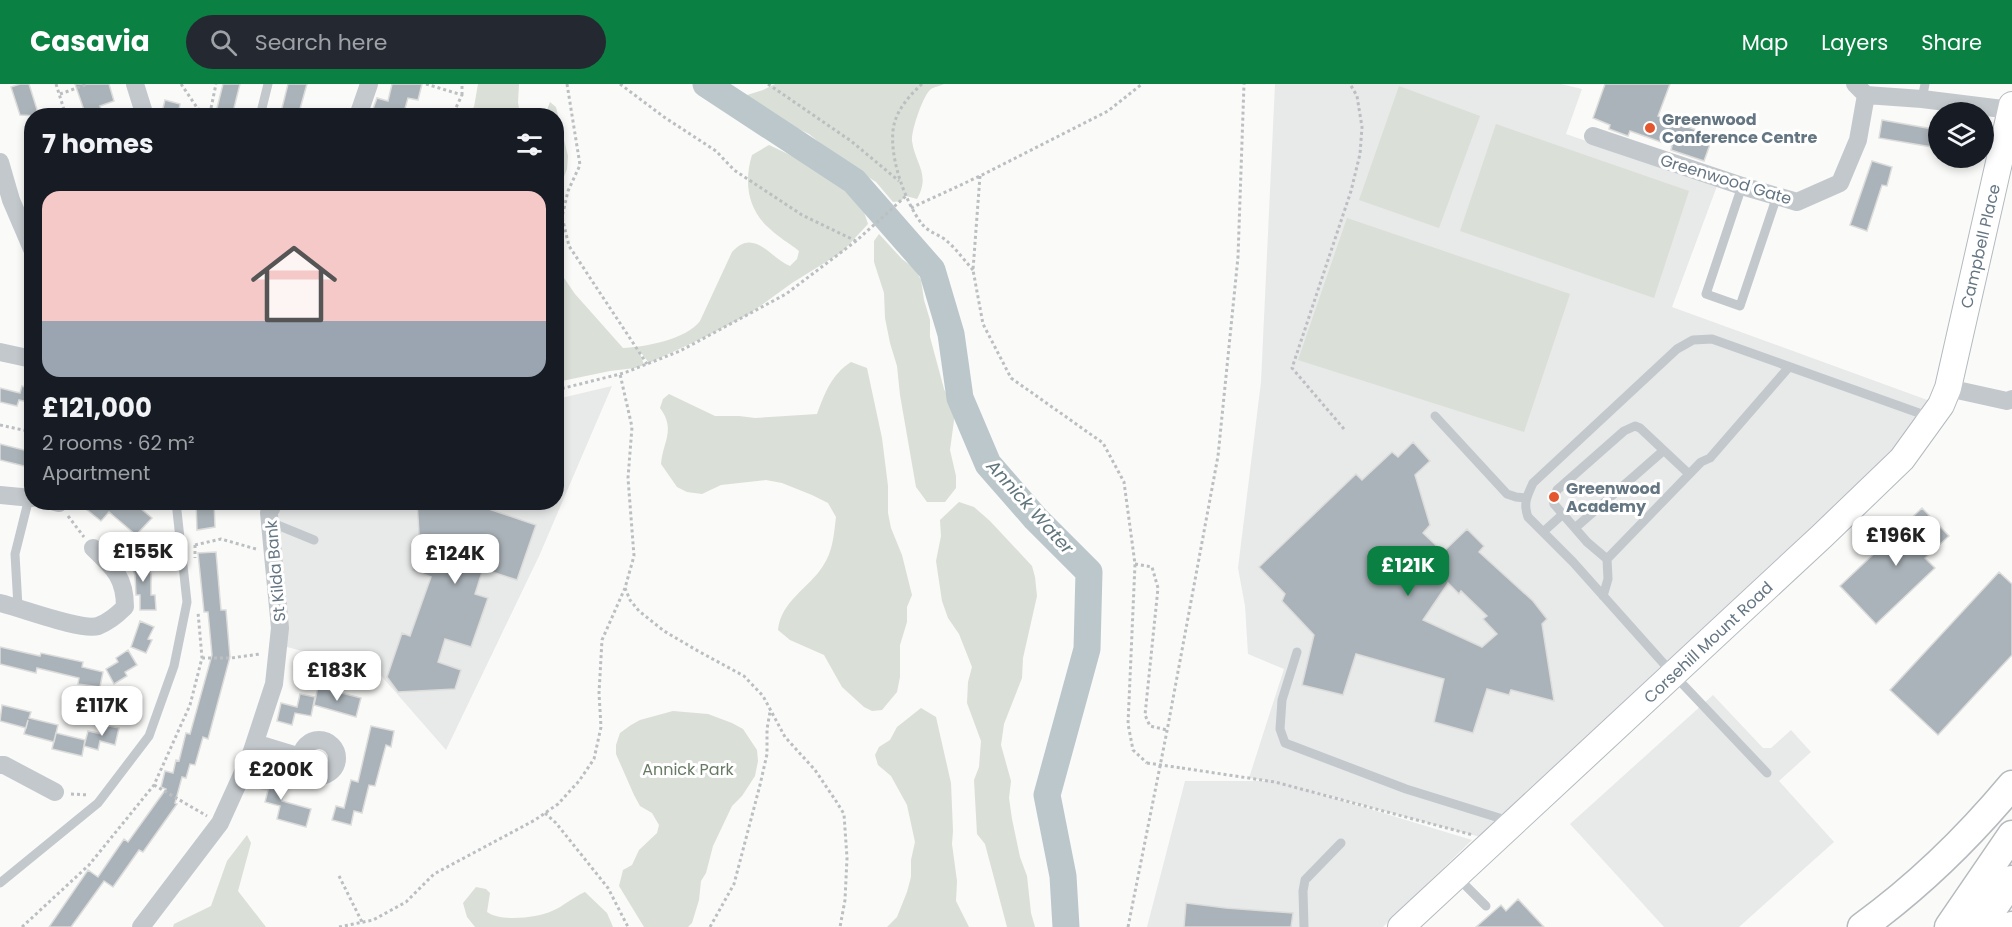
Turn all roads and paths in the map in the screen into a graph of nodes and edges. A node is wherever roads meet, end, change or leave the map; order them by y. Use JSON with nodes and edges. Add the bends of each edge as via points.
{"nodes":[{"id":1,"x":56,"y":84,"type":"edge"},
{"id":2,"x":88,"y":84,"type":"edge"},
{"id":3,"x":181,"y":84,"type":"edge"},
{"id":4,"x":216,"y":84,"type":"edge"},
{"id":5,"x":268,"y":84,"type":"edge"},
{"id":6,"x":369,"y":84,"type":"edge"},
{"id":7,"x":426,"y":84,"type":"edge"},
{"id":8,"x":462,"y":84,"type":"edge"},
{"id":9,"x":567,"y":84,"type":"edge"},
{"id":10,"x":620,"y":84,"type":"edge"},
{"id":11,"x":768,"y":84,"type":"edge"},
{"id":12,"x":922,"y":84,"type":"edge"},
{"id":13,"x":1142,"y":84,"type":"edge"},
{"id":14,"x":1244,"y":84,"type":"edge"},
{"id":15,"x":1350,"y":84,"type":"edge"},
{"id":16,"x":140,"y":85,"type":"edge"},
{"id":17,"x":1861,"y":90,"type":"edge"},
{"id":18,"x":1923,"y":92,"type":"edge"},
{"id":19,"x":60,"y":94,"type":"junction"},
{"id":20,"x":462,"y":94,"type":"junction"},
{"id":21,"x":2011,"y":107,"type":"edge"},
{"id":22,"x":64,"y":108,"type":"edge"},
{"id":23,"x":144,"y":108,"type":"edge"},
{"id":24,"x":197,"y":108,"type":"edge"},
{"id":25,"x":211,"y":108,"type":"edge"},
{"id":26,"x":262,"y":108,"type":"edge"},
{"id":27,"x":361,"y":108,"type":"edge"},
{"id":28,"x":456,"y":108,"type":"edge"},
{"id":29,"x":1593,"y":136,"type":"dead end"},
{"id":30,"x":0,"y":162,"type":"edge"},
{"id":31,"x":980,"y":176,"type":"junction"},
{"id":32,"x":900,"y":182,"type":"junction"},
{"id":33,"x":1742,"y":186,"type":"junction"},
{"id":34,"x":906,"y":196,"type":"junction"},
{"id":35,"x":1778,"y":196,"type":"junction"},
{"id":36,"x":6,"y":203,"type":"edge"},
{"id":37,"x":564,"y":208,"type":"edge"},
{"id":38,"x":911,"y":208,"type":"junction"},
{"id":39,"x":564,"y":225,"type":"edge"},
{"id":40,"x":24,"y":235,"type":"edge"},
{"id":41,"x":855,"y":242,"type":"junction"},
{"id":42,"x":973,"y":270,"type":"junction"},
{"id":43,"x":0,"y":352,"type":"edge"},
{"id":44,"x":24,"y":356,"type":"edge"},
{"id":45,"x":647,"y":364,"type":"junction"},
{"id":46,"x":1789,"y":367,"type":"junction"},
{"id":47,"x":620,"y":374,"type":"junction"},
{"id":48,"x":564,"y":388,"type":"edge"},
{"id":49,"x":1948,"y":388,"type":"junction"},
{"id":50,"x":2012,"y":399,"type":"edge"},
{"id":51,"x":1435,"y":416,"type":"dead end"},
{"id":52,"x":1932,"y":418,"type":"junction"},
{"id":53,"x":0,"y":425,"type":"edge"},
{"id":54,"x":1344,"y":429,"type":"dead end"},
{"id":55,"x":24,"y":430,"type":"edge"},
{"id":56,"x":1664,"y":450,"type":"junction"},
{"id":57,"x":1689,"y":474,"type":"junction"},
{"id":58,"x":0,"y":495,"type":"edge"},
{"id":59,"x":24,"y":497,"type":"edge"},
{"id":60,"x":1526,"y":498,"type":"junction"},
{"id":61,"x":27,"y":510,"type":"edge"},
{"id":62,"x":63,"y":510,"type":"edge"},
{"id":63,"x":177,"y":510,"type":"edge"},
{"id":64,"x":270,"y":510,"type":"edge"},
{"id":65,"x":1563,"y":514,"type":"junction"},
{"id":66,"x":270,"y":522,"type":"junction"},
{"id":67,"x":1575,"y":528,"type":"junction"},
{"id":68,"x":1543,"y":532,"type":"junction"},
{"id":69,"x":314,"y":540,"type":"dead end"},
{"id":70,"x":181,"y":544,"type":"junction"},
{"id":71,"x":195,"y":545,"type":"dead end"},
{"id":72,"x":93,"y":548,"type":"joint"},
{"id":73,"x":272,"y":553,"type":"junction"},
{"id":74,"x":1607,"y":559,"type":"junction"},
{"id":75,"x":109,"y":563,"type":"junction"},
{"id":76,"x":1135,"y":564,"type":"junction"},
{"id":77,"x":625,"y":588,"type":"junction"},
{"id":78,"x":1603,"y":596,"type":"junction"},
{"id":79,"x":9,"y":605,"type":"edge"},
{"id":80,"x":277,"y":652,"type":"junction"},
{"id":81,"x":1297,"y":652,"type":"dead end"},
{"id":82,"x":202,"y":658,"type":"dead end"},
{"id":83,"x":1673,"y":674,"type":"junction"},
{"id":84,"x":771,"y":710,"type":"junction"},
{"id":85,"x":1167,"y":731,"type":"junction"},
{"id":86,"x":255,"y":743,"type":"junction"},
{"id":87,"x":301,"y":757,"type":"dead end"},
{"id":88,"x":0,"y":765,"type":"edge"},
{"id":89,"x":1767,"y":774,"type":"dead end"},
{"id":90,"x":154,"y":785,"type":"dead end"},
{"id":91,"x":2012,"y":785,"type":"edge"},
{"id":92,"x":55,"y":792,"type":"joint"},
{"id":93,"x":104,"y":797,"type":"junction"},
{"id":94,"x":545,"y":813,"type":"junction"},
{"id":95,"x":220,"y":823,"type":"junction"},
{"id":96,"x":1514,"y":823,"type":"junction"},
{"id":97,"x":2012,"y":835,"type":"edge"},
{"id":98,"x":1495,"y":841,"type":"junction"},
{"id":99,"x":1341,"y":843,"type":"dead end"},
{"id":100,"x":339,"y":876,"type":"dead end"},
{"id":101,"x":1456,"y":876,"type":"junction"},
{"id":102,"x":2012,"y":880,"type":"edge"},
{"id":103,"x":0,"y":884,"type":"edge"},
{"id":104,"x":1485,"y":906,"type":"dead end"},
{"id":105,"x":362,"y":922,"type":"junction"},
{"id":106,"x":141,"y":927,"type":"edge"},
{"id":107,"x":339,"y":927,"type":"edge"},
{"id":108,"x":628,"y":927,"type":"edge"},
{"id":109,"x":710,"y":927,"type":"edge"},
{"id":110,"x":840,"y":927,"type":"edge"},
{"id":111,"x":1128,"y":927,"type":"edge"},
{"id":112,"x":1304,"y":927,"type":"edge"},
{"id":113,"x":1401,"y":927,"type":"edge"},
{"id":114,"x":1862,"y":927,"type":"edge"},
{"id":115,"x":1949,"y":927,"type":"edge"},
{"id":116,"x":1980,"y":927,"type":"edge"}],
"edges":[{"from":1,"to":19,"type":"path"},
{"from":2,"to":19,"type":"path"},
{"from":3,"to":24,"type":"path"},
{"from":4,"to":25,"type":"path"},
{"from":5,"to":26,"type":"lane"},
{"from":6,"to":27,"type":"street"},
{"from":7,"to":20,"type":"path"},
{"from":8,"to":20,"type":"path"},
{"from":9,"to":37,"type":"path","via":[[580,165]]},
{"from":10,"to":41,"type":"path","via":[[716,151],[734,170],[802,215]]},
{"from":11,"to":32,"type":"path","via":[[851,141]]},
{"from":12,"to":32,"type":"path","via":[[909,96],[895,121],[893,150]]},
{"from":13,"to":31,"type":"path","via":[[1108,111]]},
{"from":14,"to":85,"type":"path","via":[[1238,257],[1218,456]]},
{"from":15,"to":54,"type":"path","via":[[1357,96],[1362,127],[1360,154],[1292,368]]},
{"from":16,"to":23,"type":"street"},
{"from":17,"to":18,"type":"street"},
{"from":17,"to":35,"type":"street","name":"Greenwood Gate","via":[[1858,140],[1840,183],[1797,202]]},
{"from":18,"to":21,"type":"street"},
{"from":19,"to":22,"type":"path"},
{"from":20,"to":28,"type":"path"},
{"from":21,"to":49,"type":"main road","name":"Campbell Place"},
{"from":29,"to":33,"type":"street","name":"Greenwood Gate"},
{"from":30,"to":36,"type":"street"},
{"from":31,"to":38,"type":"path"},
{"from":31,"to":42,"type":"path"},
{"from":32,"to":34,"type":"path"},
{"from":33,"to":35,"type":"street","name":"Greenwood Gate"},
{"from":33,"to":35,"type":"lane","via":[[1706,294],[1740,306]]},
{"from":34,"to":38,"type":"path"},
{"from":34,"to":41,"type":"path"},
{"from":36,"to":40,"type":"street"},
{"from":38,"to":42,"type":"path","via":[[924,227],[948,242]]},
{"from":39,"to":45,"type":"path","via":[[569,246]]},
{"from":41,"to":45,"type":"path","via":[[786,294],[680,351]]},
{"from":42,"to":76,"type":"path","via":[[983,324],[1011,378],[1103,442],[1124,482]]},
{"from":43,"to":44,"type":"street"},
{"from":45,"to":47,"type":"path"},
{"from":46,"to":52,"type":"lane"},
{"from":46,"to":57,"type":"lane","via":[[1710,458]]},
{"from":46,"to":60,"type":"lane","via":[[1712,339],[1693,340],[1677,349],[1533,483]]},
{"from":47,"to":48,"type":"path"},
{"from":47,"to":77,"type":"path","via":[[632,427],[628,478],[634,556]]},
{"from":49,"to":50,"type":"street"},
{"from":49,"to":52,"type":"main road","name":"Corsehill Mount Road"},
{"from":51,"to":60,"type":"lane","via":[[1508,494]]},
{"from":52,"to":83,"type":"main road","name":"Corsehill Mount Road","via":[[1902,459]]},
{"from":53,"to":55,"type":"path"},
{"from":56,"to":57,"type":"lane"},
{"from":56,"to":65,"type":"lane","via":[[1640,428],[1629,428],[1557,490],[1554,504]]},
{"from":56,"to":67,"type":"lane"},
{"from":57,"to":74,"type":"lane"},
{"from":58,"to":59,"type":"street"},
{"from":60,"to":68,"type":"lane","via":[[1528,517]]},
{"from":61,"to":79,"type":"lane","via":[[15,554]]},
{"from":62,"to":72,"type":"path"},
{"from":63,"to":70,"type":"lane"},
{"from":64,"to":66,"type":"street","name":"St Kilda Bank"},
{"from":65,"to":67,"type":"lane"},
{"from":65,"to":68,"type":"lane"},
{"from":66,"to":69,"type":"lane"},
{"from":66,"to":73,"type":"street","name":"St Kilda Bank"},
{"from":67,"to":74,"type":"lane"},
{"from":68,"to":78,"type":"lane"},
{"from":70,"to":75,"type":"path","via":[[146,538]]},
{"from":70,"to":93,"type":"lane","via":[[187,602],[174,666],[149,736]]},
{"from":71,"to":73,"type":"path","via":[[221,539]]},
{"from":72,"to":75,"type":"street"},
{"from":73,"to":80,"type":"street","name":"St Kilda Bank","via":[[280,628]]},
{"from":74,"to":78,"type":"lane","via":[[1608,579]]},
{"from":75,"to":79,"type":"street","via":[[125,589],[125,607],[95,627],[75,625]]},
{"from":76,"to":85,"type":"path","via":[[1152,567],[1158,588],[1145,715],[1150,726]]},
{"from":76,"to":98,"type":"path","bridge":true,"via":[[1128,724],[1133,750],[1147,763],[1275,782]]},
{"from":77,"to":84,"type":"path","via":[[639,611],[664,631],[744,676]]},
{"from":77,"to":94,"type":"path","via":[[602,640],[601,727],[594,759],[579,781]]},
{"from":78,"to":83,"type":"lane"},
{"from":80,"to":82,"type":"path"},
{"from":80,"to":86,"type":"street","name":"St Kilda Bank","via":[[274,684]]},
{"from":81,"to":96,"type":"lane","via":[[1281,700],[1280,729],[1285,743],[1406,789]]},
{"from":83,"to":89,"type":"lane"},
{"from":83,"to":96,"type":"main road","name":"Corsehill Mount Road"},
{"from":84,"to":109,"type":"path","via":[[763,775],[734,884]]},
{"from":84,"to":110,"type":"path","via":[[785,737],[815,770],[844,814],[847,858]]},
{"from":85,"to":111,"type":"path"},
{"from":86,"to":87,"type":"street"},
{"from":86,"to":95,"type":"street","name":"St Kilda Bank"},
{"from":88,"to":92,"type":"street"},
{"from":90,"to":95,"type":"path"},
{"from":91,"to":114,"type":"main road","via":[[1931,873]]},
{"from":92,"to":93,"type":"path"},
{"from":93,"to":103,"type":"lane"},
{"from":94,"to":105,"type":"path","via":[[434,874],[406,902]]},
{"from":94,"to":108,"type":"path","via":[[608,888]]},
{"from":95,"to":106,"type":"street","name":"St Kilda Bank"},
{"from":96,"to":98,"type":"main road","name":"Corsehill Mount Road"},
{"from":97,"to":115,"type":"main road"},
{"from":98,"to":101,"type":"main road","name":"Corsehill Mount Road"},
{"from":99,"to":112,"type":"lane","via":[[1305,880]]},
{"from":100,"to":105,"type":"path"},
{"from":101,"to":104,"type":"lane"},
{"from":101,"to":113,"type":"main road","name":"Corsehill Mount Road"},
{"from":102,"to":116,"type":"main road"},
{"from":105,"to":107,"type":"path"}]}
